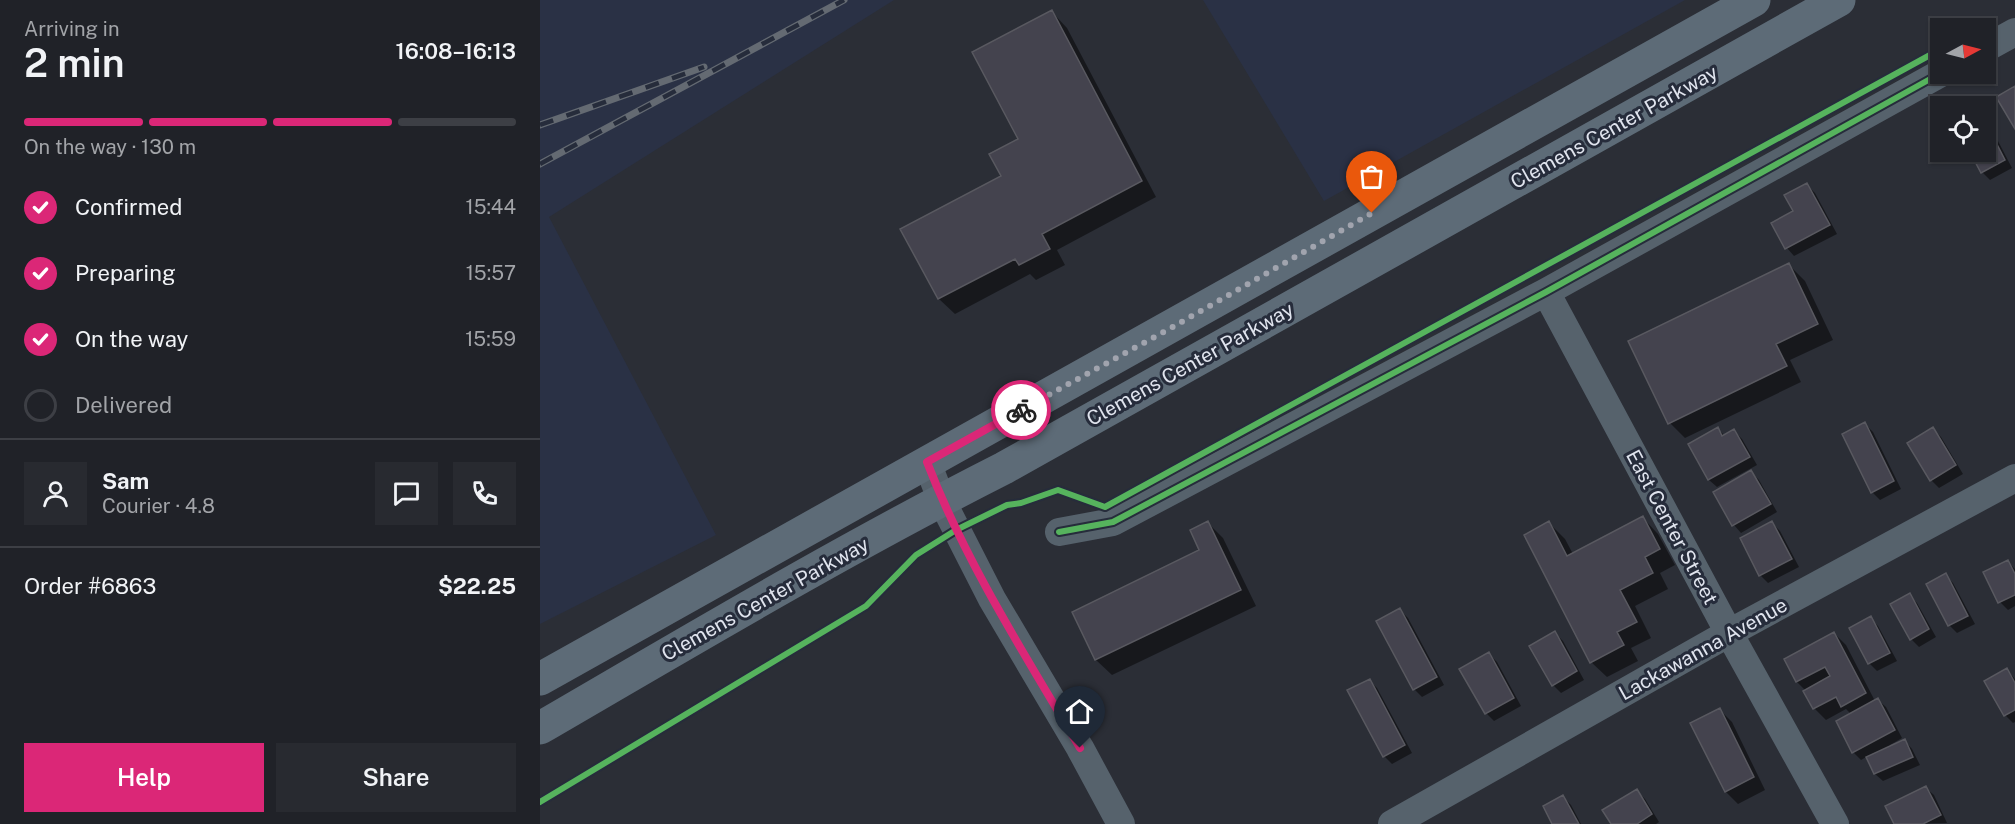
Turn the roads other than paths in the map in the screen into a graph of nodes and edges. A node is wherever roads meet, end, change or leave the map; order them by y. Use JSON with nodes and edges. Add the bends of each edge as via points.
{"nodes":[{"id":1,"x":1754,"y":0,"type":"edge"},
{"id":2,"x":1839,"y":0,"type":"edge"},
{"id":3,"x":2015,"y":32,"type":"edge"},
{"id":4,"x":1996,"y":42,"type":"edge"},
{"id":5,"x":1930,"y":79,"type":"edge"},
{"id":6,"x":1546,"y":292,"type":"junction"},
{"id":7,"x":927,"y":462,"type":"junction"},
{"id":8,"x":2015,"y":478,"type":"edge"},
{"id":9,"x":941,"y":499,"type":"junction"},
{"id":10,"x":1059,"y":532,"type":"dead end"},
{"id":11,"x":1730,"y":633,"type":"junction"},
{"id":12,"x":540,"y":680,"type":"edge"},
{"id":13,"x":540,"y":728,"type":"edge"},
{"id":14,"x":1121,"y":824,"type":"edge"},
{"id":15,"x":1392,"y":824,"type":"edge"},
{"id":16,"x":1835,"y":824,"type":"edge"}],
"edges":[{"from":1,"to":7,"type":"main road","name":"Clemens Center Parkway"},
{"from":2,"to":9,"type":"main road","name":"Clemens Center Parkway","via":[[1004,468]]},
{"from":3,"to":4,"type":"street"},
{"from":5,"to":6,"type":"street"},
{"from":6,"to":10,"type":"street","via":[[1113,522]]},
{"from":6,"to":11,"type":"street","name":"East Center Street"},
{"from":7,"to":9,"type":"street"},
{"from":7,"to":12,"type":"main road","name":"Clemens Center Parkway"},
{"from":8,"to":11,"type":"street","name":"Lackawanna Avenue"},
{"from":9,"to":13,"type":"main road","name":"Clemens Center Parkway"},
{"from":9,"to":14,"type":"street","via":[[992,599]]},
{"from":11,"to":15,"type":"street","name":"Lackawanna Avenue"},
{"from":11,"to":16,"type":"street","name":"East Center Street"}]}
